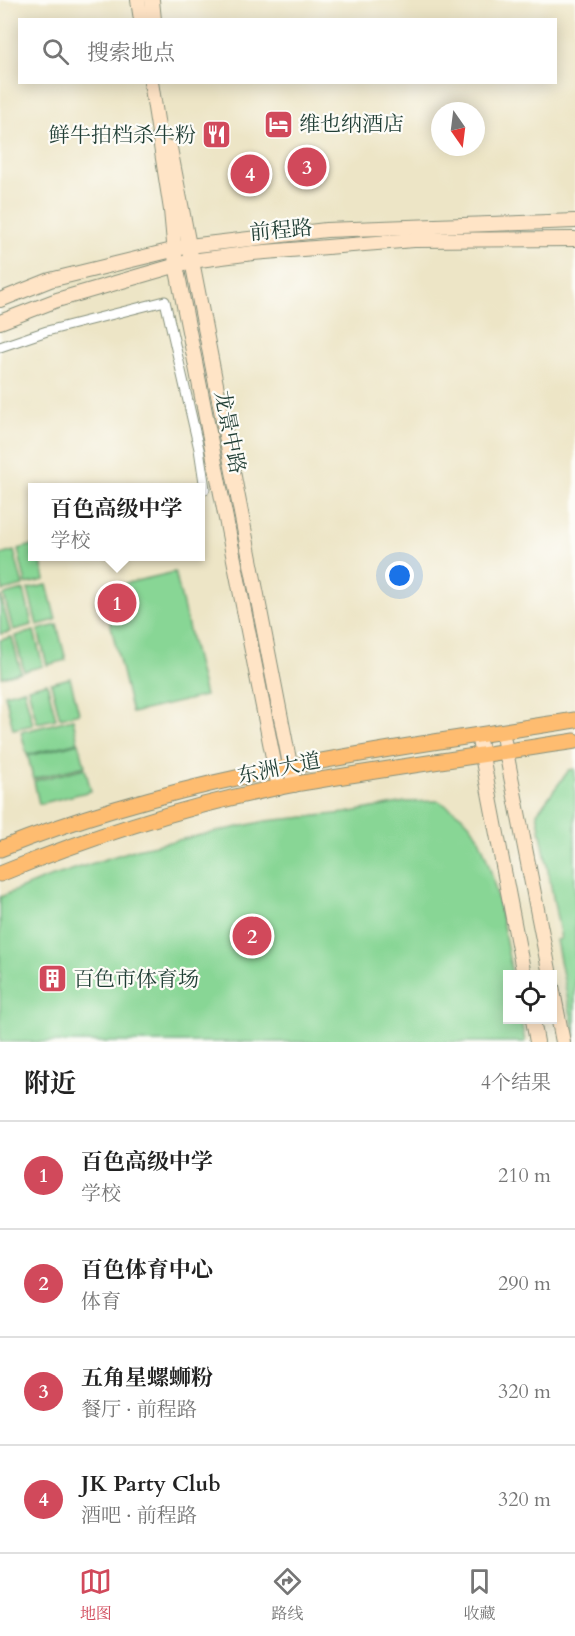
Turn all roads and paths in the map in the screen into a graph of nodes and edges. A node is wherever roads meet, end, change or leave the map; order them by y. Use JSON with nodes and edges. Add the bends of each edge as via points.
{"nodes":[{"id":1,"x":138,"y":0,"type":"edge"},
{"id":2,"x":152,"y":0,"type":"edge"},
{"id":3,"x":141,"y":18,"type":"edge"},
{"id":4,"x":154,"y":18,"type":"edge"},
{"id":5,"x":151,"y":84,"type":"edge"},
{"id":6,"x":160,"y":84,"type":"edge"},
{"id":7,"x":575,"y":221,"type":"edge"},
{"id":8,"x":575,"y":239,"type":"edge"},
{"id":9,"x":182,"y":247,"type":"junction"},
{"id":10,"x":191,"y":261,"type":"junction"},
{"id":11,"x":176,"y":266,"type":"junction"},
{"id":12,"x":0,"y":300,"type":"edge"},
{"id":13,"x":0,"y":322,"type":"edge"},
{"id":14,"x":0,"y":347,"type":"edge"},
{"id":15,"x":204,"y":483,"type":"edge"},
{"id":16,"x":575,"y":720,"type":"edge"},
{"id":17,"x":502,"y":731,"type":"junction"},
{"id":18,"x":478,"y":735,"type":"junction"},
{"id":19,"x":575,"y":741,"type":"edge"},
{"id":20,"x":506,"y":752,"type":"junction"},
{"id":21,"x":481,"y":756,"type":"junction"},
{"id":22,"x":282,"y":767,"type":"junction"},
{"id":23,"x":286,"y":787,"type":"junction"},
{"id":24,"x":0,"y":849,"type":"edge"},
{"id":25,"x":0,"y":874,"type":"edge"},
{"id":26,"x":523,"y":970,"type":"edge"},
{"id":27,"x":549,"y":970,"type":"edge"},
{"id":28,"x":557,"y":1011,"type":"edge"},
{"id":29,"x":534,"y":1024,"type":"edge"},
{"id":30,"x":537,"y":1042,"type":"edge"},
{"id":31,"x":563,"y":1042,"type":"edge"}],
"edges":[{"from":1,"to":3,"type":"street"},
{"from":2,"to":4,"type":"street"},
{"from":5,"to":9,"type":"street","name":"龙景中路","via":[[171,210]]},
{"from":6,"to":9,"type":"street","name":"龙景中路"},
{"from":7,"to":9,"type":"street","name":"前程路","via":[[326,230]]},
{"from":8,"to":10,"type":"street","name":"前程路","via":[[414,240],[253,252]]},
{"from":9,"to":10,"type":"street","name":"龙景中路"},
{"from":9,"to":11,"type":"street","name":"龙景中路"},
{"from":9,"to":12,"type":"street","name":"前程路","via":[[50,280]]},
{"from":10,"to":11,"type":"street","name":"前程路"},
{"from":10,"to":22,"type":"street","name":"龙景中路"},
{"from":11,"to":13,"type":"street","name":"前程路","via":[[57,300]]},
{"from":11,"to":22,"type":"street","name":"龙景中路"},
{"from":14,"to":15,"type":"street","via":[[165,301]]},
{"from":16,"to":17,"type":"main road","name":"东洲大道"},
{"from":17,"to":18,"type":"main road","name":"东洲大道"},
{"from":17,"to":20,"type":"street"},
{"from":18,"to":21,"type":"street"},
{"from":18,"to":22,"type":"main road","name":"东洲大道"},
{"from":19,"to":20,"type":"main road","name":"东洲大道"},
{"from":20,"to":21,"type":"main road","name":"东洲大道"},
{"from":20,"to":27,"type":"street"},
{"from":21,"to":23,"type":"main road","name":"东洲大道"},
{"from":21,"to":26,"type":"street"},
{"from":22,"to":23,"type":"street","name":"龙景中路"},
{"from":22,"to":24,"type":"main road","name":"东洲大道","via":[[120,806]]},
{"from":23,"to":25,"type":"main road","name":"东洲大道","via":[[116,830]]},
{"from":28,"to":31,"type":"street"},
{"from":29,"to":30,"type":"street"}]}
